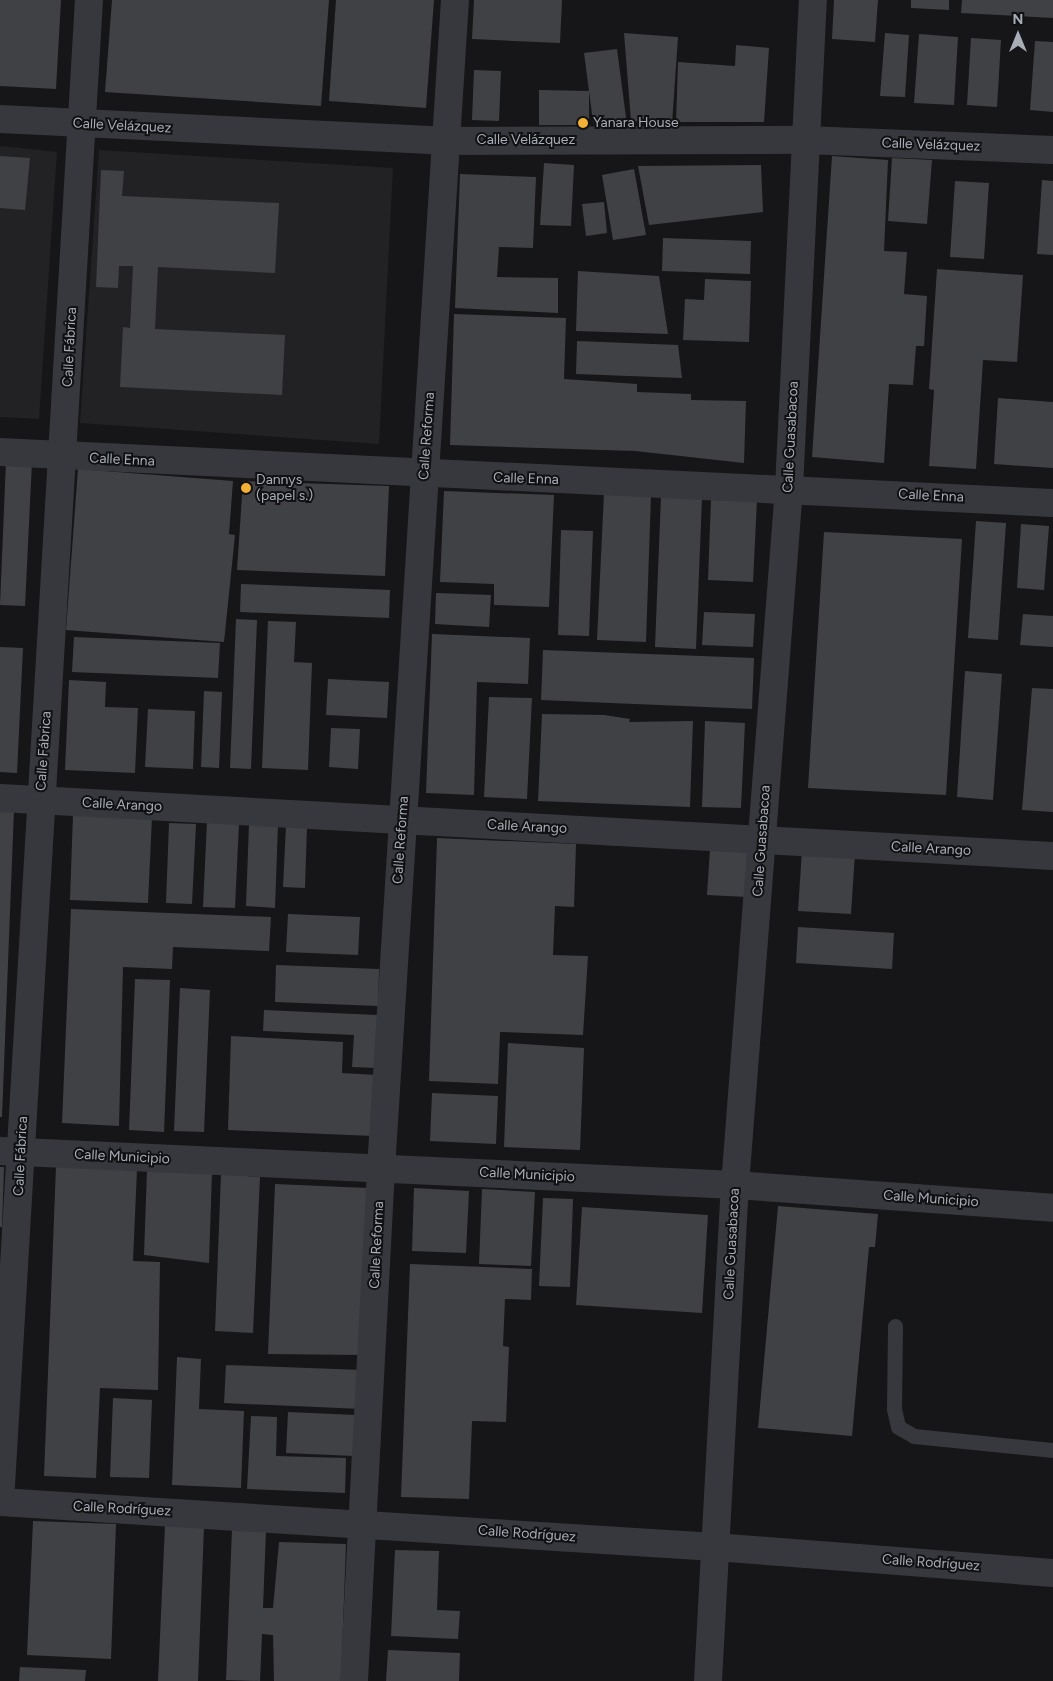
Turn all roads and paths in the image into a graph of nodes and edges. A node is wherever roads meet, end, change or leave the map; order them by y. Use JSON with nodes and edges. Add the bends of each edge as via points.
{"nodes":[{"id":1,"x":89,"y":0,"type":"edge"},
{"id":2,"x":455,"y":0,"type":"edge"},
{"id":3,"x":813,"y":0,"type":"edge"},
{"id":4,"x":0,"y":119,"type":"edge"},
{"id":5,"x":83,"y":124,"type":"junction"},
{"id":6,"x":806,"y":140,"type":"junction"},
{"id":7,"x":445,"y":141,"type":"junction"},
{"id":8,"x":1053,"y":150,"type":"edge"},
{"id":9,"x":0,"y":452,"type":"edge"},
{"id":10,"x":63,"y":456,"type":"junction"},
{"id":11,"x":424,"y":476,"type":"junction"},
{"id":12,"x":789,"y":488,"type":"junction"},
{"id":13,"x":1053,"y":503,"type":"edge"},
{"id":14,"x":0,"y":798,"type":"edge"},
{"id":15,"x":40,"y":801,"type":"junction"},
{"id":16,"x":403,"y":820,"type":"junction"},
{"id":17,"x":763,"y":838,"type":"junction"},
{"id":18,"x":1053,"y":856,"type":"edge"},
{"id":19,"x":11,"y":1152,"type":"edge"},
{"id":20,"x":381,"y":1169,"type":"junction"},
{"id":21,"x":735,"y":1185,"type":"junction"},
{"id":22,"x":1053,"y":1208,"type":"edge"},
{"id":23,"x":895,"y":1326,"type":"dead end"},
{"id":24,"x":1053,"y":1450,"type":"edge"},
{"id":25,"x":0,"y":1502,"type":"edge"},
{"id":26,"x":364,"y":1524,"type":"junction"},
{"id":27,"x":715,"y":1547,"type":"junction"},
{"id":28,"x":1053,"y":1573,"type":"edge"},
{"id":29,"x":354,"y":1681,"type":"edge"},
{"id":30,"x":708,"y":1681,"type":"edge"}],
"edges":[{"from":1,"to":5,"type":"street","name":"Calle Fábrica"},
{"from":2,"to":7,"type":"street","name":"Calle Reforma"},
{"from":3,"to":6,"type":"street","name":"Calle Guasabacoa"},
{"from":4,"to":5,"type":"street","name":"Calle Velázquez"},
{"from":5,"to":7,"type":"street","name":"Calle Velázquez"},
{"from":5,"to":10,"type":"street","name":"Calle Fábrica"},
{"from":6,"to":7,"type":"street","name":"Calle Velázquez"},
{"from":6,"to":8,"type":"street","name":"Calle Velázquez"},
{"from":6,"to":12,"type":"street","name":"Calle Guasabacoa"},
{"from":7,"to":11,"type":"street","name":"Calle Reforma"},
{"from":9,"to":10,"type":"street","name":"Calle Enna"},
{"from":10,"to":11,"type":"street","name":"Calle Enna"},
{"from":10,"to":15,"type":"street","name":"Calle Fábrica"},
{"from":11,"to":12,"type":"street","name":"Calle Enna"},
{"from":11,"to":16,"type":"street","name":"Calle Reforma"},
{"from":12,"to":13,"type":"street","name":"Calle Enna"},
{"from":12,"to":17,"type":"street","name":"Calle Guasabacoa"},
{"from":14,"to":15,"type":"street","name":"Calle Arango"},
{"from":15,"to":16,"type":"street","name":"Calle Arango"},
{"from":15,"to":19,"type":"street","name":"Calle Fábrica"},
{"from":16,"to":17,"type":"street","name":"Calle Arango"},
{"from":16,"to":20,"type":"street","name":"Calle Reforma"},
{"from":17,"to":18,"type":"street","name":"Calle Arango"},
{"from":17,"to":21,"type":"street","name":"Calle Guasabacoa"},
{"from":19,"to":20,"type":"street","name":"Calle Municipio"},
{"from":19,"to":25,"type":"street","name":"Calle Fábrica"},
{"from":20,"to":21,"type":"street","name":"Calle Municipio"},
{"from":20,"to":26,"type":"street","name":"Calle Reforma"},
{"from":21,"to":22,"type":"street","name":"Calle Municipio"},
{"from":21,"to":27,"type":"street","name":"Calle Guasabacoa"},
{"from":23,"to":24,"type":"lane","via":[[894,1409],[898,1427],[914,1436]]},
{"from":25,"to":26,"type":"street","name":"Calle Rodríguez"},
{"from":26,"to":27,"type":"street","name":"Calle Rodríguez"},
{"from":26,"to":29,"type":"street","name":"Calle Reforma"},
{"from":27,"to":28,"type":"street","name":"Calle Rodríguez"},
{"from":27,"to":30,"type":"street","name":"Calle Guasabacoa"}]}
